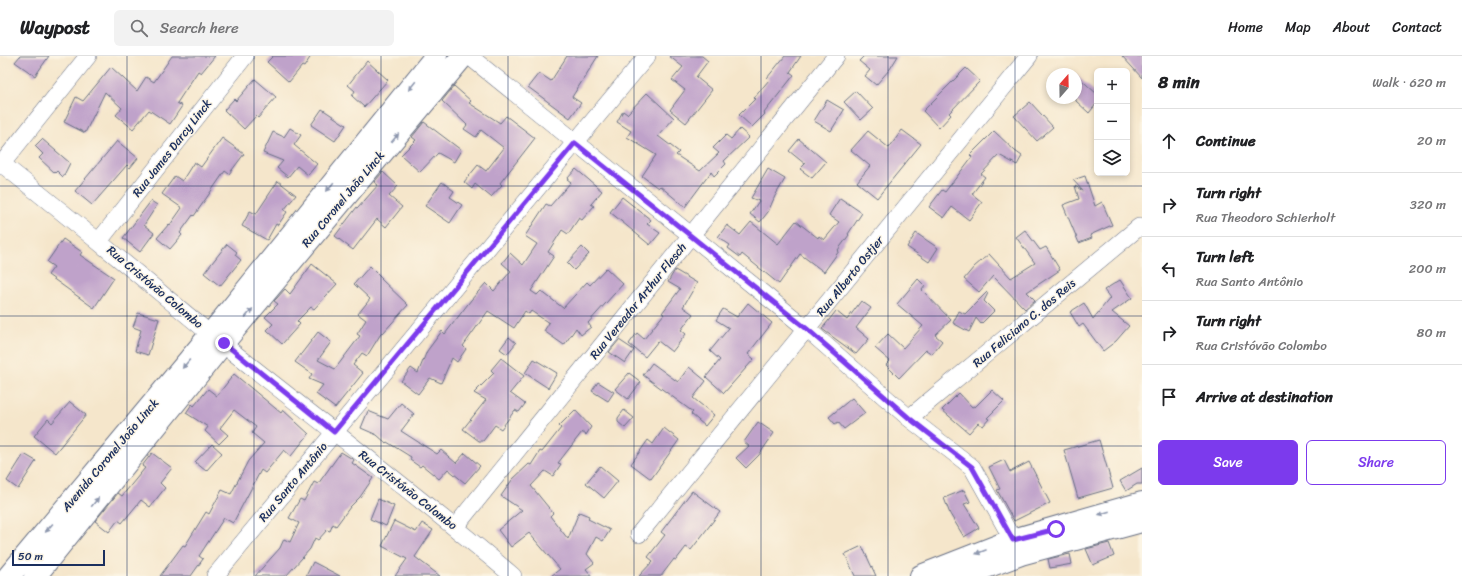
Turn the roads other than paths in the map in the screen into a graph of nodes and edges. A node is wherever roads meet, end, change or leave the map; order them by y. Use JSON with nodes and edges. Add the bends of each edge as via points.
{"nodes":[{"id":1,"x":88,"y":56,"type":"edge"},
{"id":2,"x":245,"y":56,"type":"edge"},
{"id":3,"x":436,"y":56,"type":"edge"},
{"id":4,"x":463,"y":56,"type":"edge"},
{"id":5,"x":469,"y":56,"type":"edge"},
{"id":6,"x":647,"y":56,"type":"edge"},
{"id":7,"x":836,"y":56,"type":"edge"},
{"id":8,"x":1029,"y":56,"type":"edge"},
{"id":9,"x":575,"y":143,"type":"junction"},
{"id":10,"x":1,"y":165,"type":"edge"},
{"id":11,"x":1139,"y":227,"type":"dead end"},
{"id":12,"x":691,"y":236,"type":"junction"},
{"id":13,"x":99,"y":241,"type":"junction"},
{"id":14,"x":807,"y":329,"type":"junction"},
{"id":15,"x":217,"y":338,"type":"junction"},
{"id":16,"x":909,"y":418,"type":"junction"},
{"id":17,"x":334,"y":432,"type":"junction"},
{"id":18,"x":1142,"y":503,"type":"edge"},
{"id":19,"x":1142,"y":521,"type":"edge"},
{"id":20,"x":455,"y":527,"type":"junction"},
{"id":21,"x":639,"y":534,"type":"dead end"},
{"id":22,"x":1017,"y":547,"type":"junction"},
{"id":23,"x":8,"y":576,"type":"edge"},
{"id":24,"x":35,"y":576,"type":"edge"},
{"id":25,"x":215,"y":576,"type":"edge"},
{"id":26,"x":514,"y":576,"type":"edge"},
{"id":27,"x":921,"y":576,"type":"edge"},
{"id":28,"x":962,"y":576,"type":"edge"}],
"edges":[{"from":1,"to":10,"type":"street"},
{"from":2,"to":13,"type":"street","name":"Rua James Darcy Linck"},
{"from":3,"to":15,"type":"main road","name":"Rua Coronel João Linck","one_way":true},
{"from":15,"to":4,"type":"main road","name":"Rua Coronel João Linck","one_way":true},
{"from":5,"to":9,"type":"street"},
{"from":6,"to":9,"type":"street","name":"Rua Santo Antônio"},
{"from":7,"to":12,"type":"street","name":"Rua Vereador Arthur Flesch"},
{"from":8,"to":14,"type":"street","name":"Rua Alberto Ostjer"},
{"from":9,"to":12,"type":"street"},
{"from":9,"to":17,"type":"street","name":"Rua Santo Antônio"},
{"from":10,"to":13,"type":"street","name":"Rua Cristóvão Colombo"},
{"from":11,"to":16,"type":"street","name":"Rua Feliciano C. dos Reis"},
{"from":12,"to":14,"type":"street"},
{"from":12,"to":20,"type":"street","name":"Rua Vereador Arthur Flesch"},
{"from":13,"to":15,"type":"street","name":"Rua Cristóvão Colombo"},
{"from":14,"to":16,"type":"street"},
{"from":14,"to":21,"type":"street","name":"Rua Alberto Ostjer"},
{"from":15,"to":17,"type":"street","name":"Rua Cristóvão Colombo"},
{"from":15,"to":23,"type":"main road","name":"Avenida Coronel João Linck","one_way":true},
{"from":24,"to":15,"type":"main road","name":"Avenida Coronel João Linck","one_way":true},
{"from":16,"to":22,"type":"street","via":[[972,467]]},
{"from":17,"to":20,"type":"street","name":"Rua Cristóvão Colombo"},
{"from":17,"to":25,"type":"street","name":"Rua Santo Antônio"},
{"from":18,"to":22,"type":"main road","one_way":true},
{"from":19,"to":22,"type":"main road"},
{"from":20,"to":26,"type":"street","name":"Rua Cristóvão Colombo"},
{"from":22,"to":27,"type":"main road","one_way":true},
{"from":22,"to":28,"type":"main road"}]}
